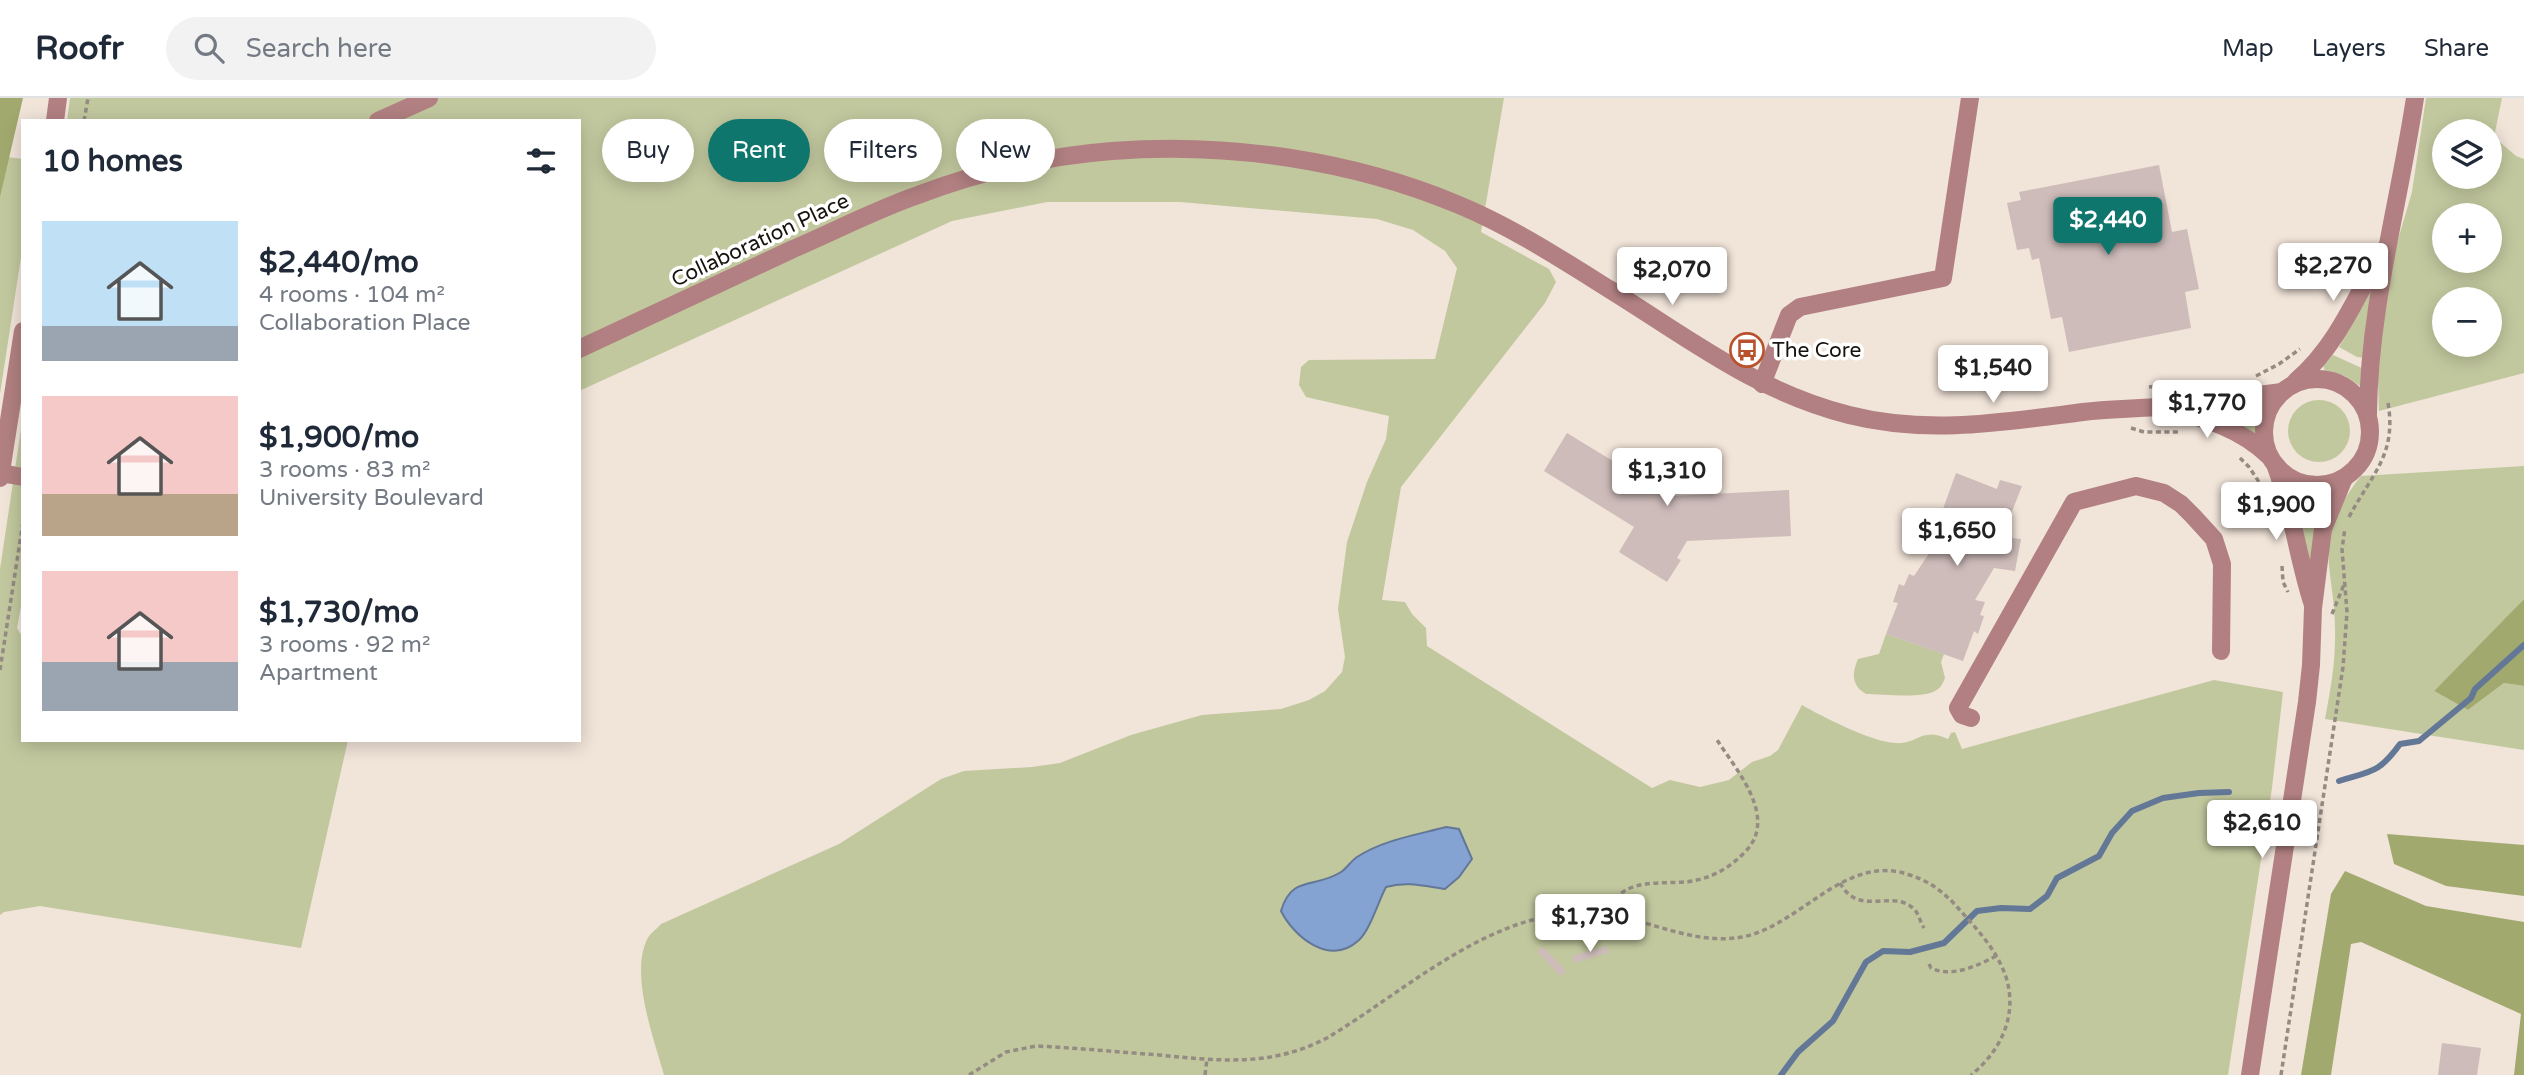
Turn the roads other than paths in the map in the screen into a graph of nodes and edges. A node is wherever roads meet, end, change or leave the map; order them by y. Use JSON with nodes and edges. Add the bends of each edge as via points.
{"nodes":[{"id":1,"x":58,"y":98,"type":"edge"},
{"id":2,"x":429,"y":98,"type":"edge"},
{"id":3,"x":1970,"y":98,"type":"edge"},
{"id":4,"x":2415,"y":98,"type":"edge"},
{"id":5,"x":55,"y":119,"type":"edge"},
{"id":6,"x":382,"y":119,"type":"edge"},
{"id":7,"x":2388,"y":239,"type":"junction"},
{"id":8,"x":21,"y":344,"type":"edge"},
{"id":9,"x":581,"y":348,"type":"edge"},
{"id":10,"x":1762,"y":384,"type":"junction"},
{"id":11,"x":2288,"y":387,"type":"junction"},
{"id":12,"x":2155,"y":407,"type":"junction"},
{"id":13,"x":2368,"y":414,"type":"junction"},
{"id":14,"x":2272,"y":460,"type":"junction"},
{"id":15,"x":0,"y":476,"type":"edge"},
{"id":16,"x":21,"y":477,"type":"edge"},
{"id":17,"x":2344,"y":478,"type":"junction"},
{"id":18,"x":2313,"y":608,"type":"junction"},
{"id":19,"x":2221,"y":651,"type":"dead end"},
{"id":20,"x":1971,"y":718,"type":"dead end"},
{"id":21,"x":2250,"y":1075,"type":"edge"}],
"edges":[{"from":1,"to":5,"type":"street"},
{"from":2,"to":6,"type":"street"},
{"from":3,"to":10,"type":"street","via":[[1943,278],[1800,307],[1789,314]]},
{"from":4,"to":7,"type":"street"},
{"from":7,"to":11,"type":"street","via":[[2336,335],[2312,368]]},
{"from":7,"to":13,"type":"street","via":[[2370,364]]},
{"from":8,"to":15,"type":"street"},
{"from":9,"to":10,"type":"street","name":"Collaboration Place","via":[[867,216],[952,183],[1054,159],[1112,151],[1209,150],[1332,167],[1461,205],[1527,238]]},
{"from":10,"to":12,"type":"street","name":"Collaboration Place","via":[[1829,410],[1900,424],[1968,426]]},
{"from":11,"to":12,"type":"street","name":"Collaboration Place"},
{"from":11,"to":13,"type":"street","via":[[2313,378],[2331,380],[2361,401]]},
{"from":11,"to":14,"type":"street","via":[[2274,400],[2264,421]]},
{"from":12,"to":14,"type":"street","name":"Collaboration Place","via":[[2214,422],[2258,445]]},
{"from":13,"to":17,"type":"street","via":[[2368,448]]},
{"from":14,"to":17,"type":"street","via":[[2288,477],[2306,484]]},
{"from":14,"to":18,"type":"street","via":[[2291,513]]},
{"from":15,"to":16,"type":"street"},
{"from":17,"to":18,"type":"street","via":[[2323,529]]},
{"from":18,"to":21,"type":"street","via":[[2307,702]]},
{"from":19,"to":20,"type":"street","via":[[2222,564],[2214,539],[2193,516],[2164,493],[2136,486],[2074,502],[1958,708]]}]}
